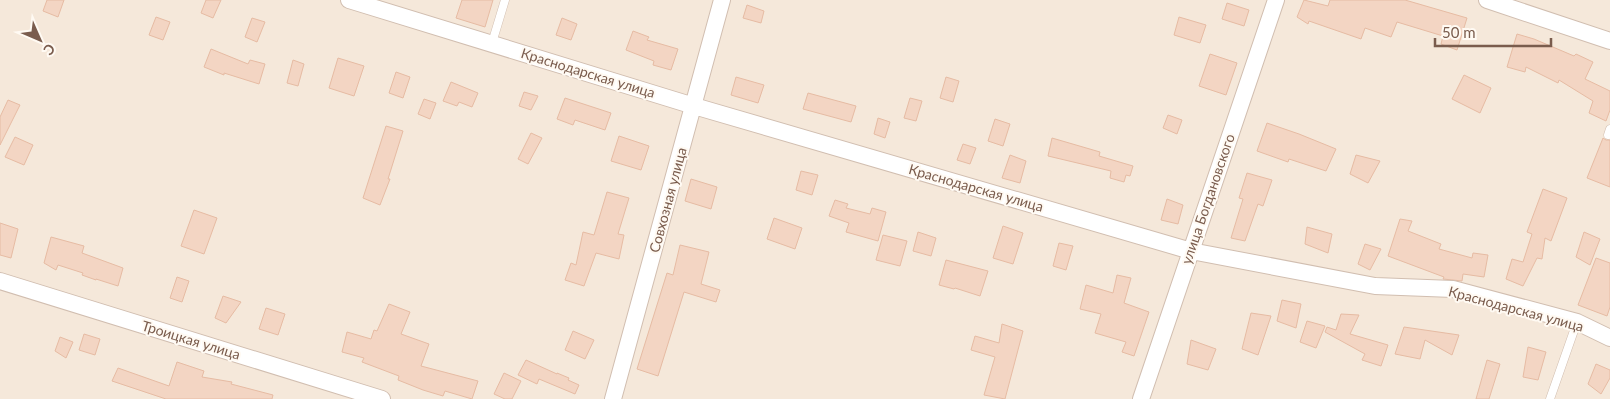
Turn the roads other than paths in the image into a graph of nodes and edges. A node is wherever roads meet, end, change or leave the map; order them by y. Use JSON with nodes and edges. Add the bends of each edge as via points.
{"nodes":[{"id":1,"x":349,"y":0,"type":"edge"},
{"id":2,"x":505,"y":0,"type":"edge"},
{"id":3,"x":722,"y":0,"type":"edge"},
{"id":4,"x":1276,"y":0,"type":"edge"},
{"id":5,"x":1487,"y":0,"type":"edge"},
{"id":6,"x":1610,"y":41,"type":"edge"},
{"id":7,"x":492,"y":43,"type":"junction"},
{"id":8,"x":694,"y":106,"type":"junction"},
{"id":9,"x":1191,"y":251,"type":"junction"},
{"id":10,"x":0,"y":281,"type":"edge"},
{"id":11,"x":1577,"y":322,"type":"junction"},
{"id":12,"x":1610,"y":338,"type":"edge"},
{"id":13,"x":382,"y":399,"type":"edge"},
{"id":14,"x":613,"y":399,"type":"edge"},
{"id":15,"x":1141,"y":399,"type":"edge"},
{"id":16,"x":1550,"y":399,"type":"edge"}],
"edges":[{"from":1,"to":7,"type":"street","name":"Краснодарская улица"},
{"from":2,"to":7,"type":"lane"},
{"from":3,"to":8,"type":"street","name":"Совхозная улица"},
{"from":4,"to":9,"type":"street","name":"улица Богдановского"},
{"from":5,"to":6,"type":"street"},
{"from":7,"to":8,"type":"street","name":"Краснодарская улица"},
{"from":8,"to":9,"type":"street","name":"Краснодарская улица"},
{"from":8,"to":14,"type":"street","name":"Совхозная улица"},
{"from":9,"to":11,"type":"street","name":"Краснодарская улица","via":[[1375,286],[1453,290]]},
{"from":9,"to":15,"type":"street","name":"улица Богдановского"},
{"from":10,"to":13,"type":"street","name":"Троицкая улица"},
{"from":11,"to":12,"type":"street","name":"Краснодарская улица"},
{"from":11,"to":16,"type":"lane"}]}
